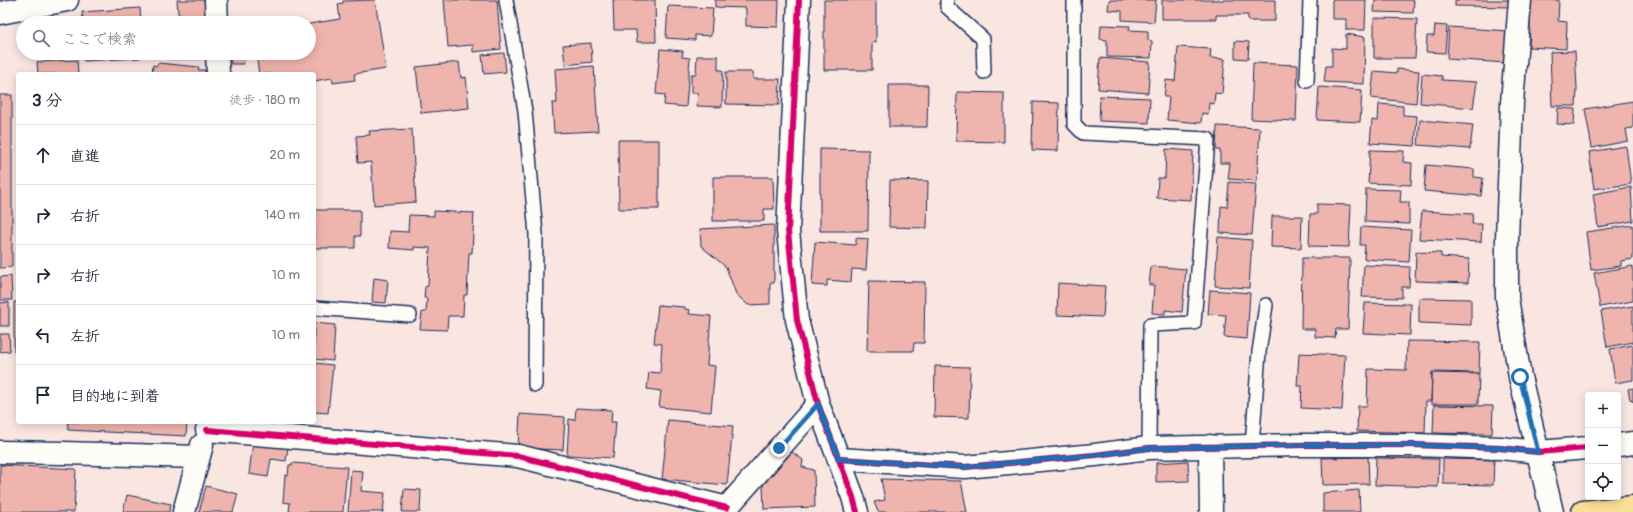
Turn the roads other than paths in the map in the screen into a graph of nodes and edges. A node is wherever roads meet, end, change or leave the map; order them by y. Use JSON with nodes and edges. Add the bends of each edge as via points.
{"nodes":[{"id":1,"x":67,"y":0,"type":"edge"},
{"id":2,"x":216,"y":0,"type":"edge"},
{"id":3,"x":506,"y":0,"type":"edge"},
{"id":4,"x":799,"y":0,"type":"edge"},
{"id":5,"x":947,"y":0,"type":"edge"},
{"id":6,"x":1074,"y":0,"type":"edge"},
{"id":7,"x":1310,"y":0,"type":"edge"},
{"id":8,"x":1520,"y":0,"type":"edge"},
{"id":9,"x":0,"y":12,"type":"edge"},
{"id":10,"x":217,"y":16,"type":"edge"},
{"id":11,"x":217,"y":60,"type":"edge"},
{"id":12,"x":218,"y":72,"type":"edge"},
{"id":13,"x":984,"y":72,"type":"dead end"},
{"id":14,"x":1307,"y":81,"type":"dead end"},
{"id":15,"x":1266,"y":304,"type":"dead end"},
{"id":16,"x":316,"y":308,"type":"edge"},
{"id":17,"x":410,"y":315,"type":"dead end"},
{"id":18,"x":535,"y":385,"type":"dead end"},
{"id":19,"x":818,"y":404,"type":"junction"},
{"id":20,"x":207,"y":426,"type":"edge"},
{"id":21,"x":1633,"y":443,"type":"edge"},
{"id":22,"x":1621,"y":445,"type":"edge"},
{"id":23,"x":1210,"y":446,"type":"junction"},
{"id":24,"x":1252,"y":446,"type":"junction"},
{"id":25,"x":1150,"y":448,"type":"junction"},
{"id":26,"x":1585,"y":448,"type":"edge"},
{"id":27,"x":0,"y":452,"type":"edge"},
{"id":28,"x":1538,"y":452,"type":"junction"},
{"id":29,"x":198,"y":457,"type":"junction"},
{"id":30,"x":839,"y":459,"type":"junction"},
{"id":31,"x":1633,"y":506,"type":"edge"},
{"id":32,"x":725,"y":510,"type":"edge"},
{"id":33,"x":184,"y":512,"type":"edge"},
{"id":34,"x":857,"y":512,"type":"edge"},
{"id":35,"x":1211,"y":512,"type":"edge"},
{"id":36,"x":1552,"y":512,"type":"edge"},
{"id":37,"x":1583,"y":512,"type":"edge"}],
"edges":[{"from":1,"to":9,"type":"street"},
{"from":2,"to":10,"type":"street"},
{"from":3,"to":18,"type":"lane","via":[[525,111],[536,234]]},
{"from":4,"to":19,"type":"street","via":[[788,231],[797,320]]},
{"from":5,"to":13,"type":"lane","via":[[947,7],[983,39]]},
{"from":6,"to":25,"type":"lane","via":[[1074,124],[1083,133],[1208,139],[1194,323],[1150,325]]},
{"from":7,"to":14,"type":"lane"},
{"from":8,"to":28,"type":"street","via":[[1512,111],[1507,298],[1520,377]]},
{"from":11,"to":12,"type":"street"},
{"from":15,"to":24,"type":"lane","via":[[1259,352]]},
{"from":16,"to":17,"type":"lane"},
{"from":19,"to":30,"type":"street"},
{"from":19,"to":32,"type":"street"},
{"from":20,"to":29,"type":"street"},
{"from":20,"to":32,"type":"street","via":[[518,456]]},
{"from":21,"to":22,"type":"street"},
{"from":23,"to":24,"type":"street"},
{"from":23,"to":25,"type":"street"},
{"from":23,"to":35,"type":"street"},
{"from":24,"to":28,"type":"street","via":[[1414,445]]},
{"from":25,"to":30,"type":"street","via":[[965,467]]},
{"from":26,"to":28,"type":"street"},
{"from":27,"to":29,"type":"street"},
{"from":28,"to":36,"type":"street"},
{"from":29,"to":33,"type":"street"},
{"from":30,"to":34,"type":"street"},
{"from":31,"to":37,"type":"highway"}]}
